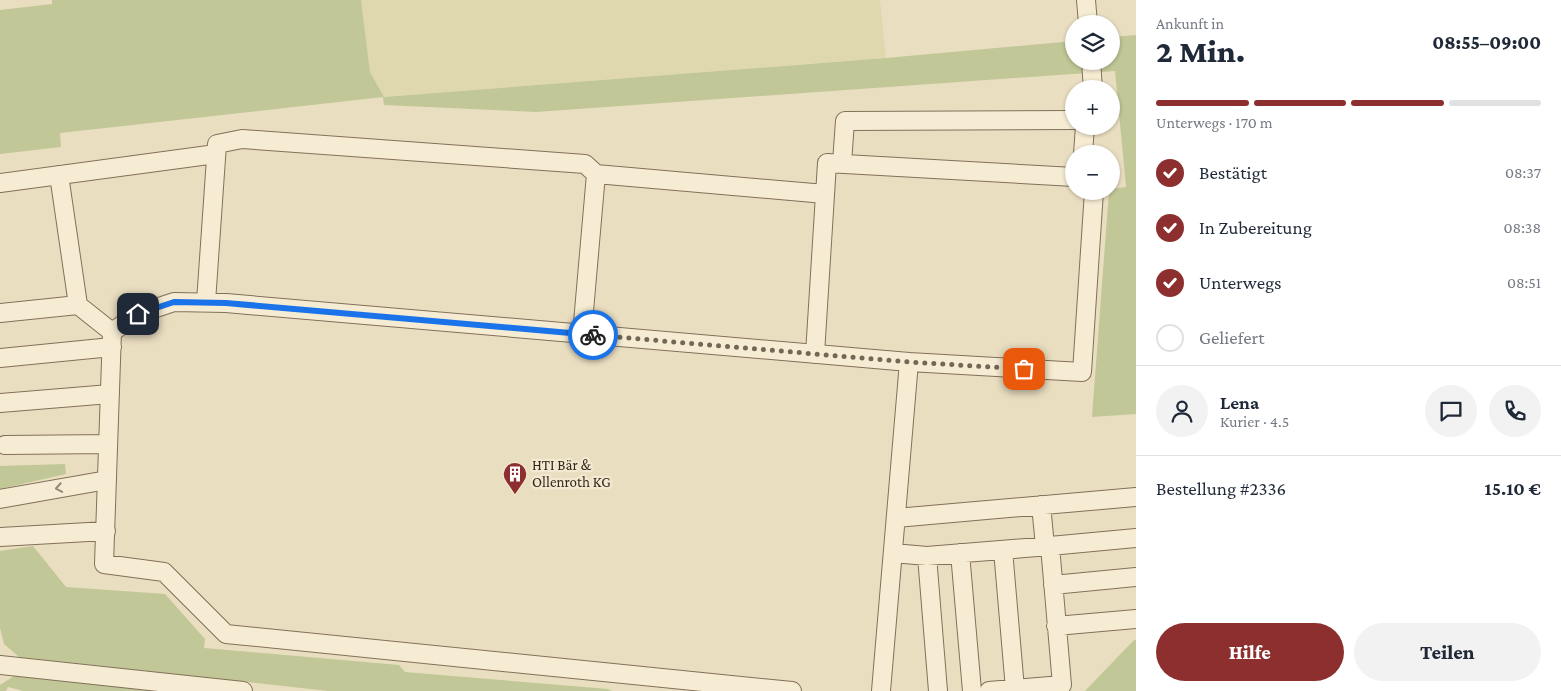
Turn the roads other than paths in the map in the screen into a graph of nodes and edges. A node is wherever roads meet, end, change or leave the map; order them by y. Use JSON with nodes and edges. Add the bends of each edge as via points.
{"nodes":[{"id":1,"x":1086,"y":0,"type":"edge"},
{"id":2,"x":1087,"y":15,"type":"edge"},
{"id":3,"x":1065,"y":120,"type":"edge"},
{"id":4,"x":216,"y":154,"type":"junction"},
{"id":5,"x":842,"y":163,"type":"junction"},
{"id":6,"x":596,"y":174,"type":"junction"},
{"id":7,"x":59,"y":175,"type":"junction"},
{"id":8,"x":1065,"y":176,"type":"edge"},
{"id":9,"x":0,"y":183,"type":"edge"},
{"id":10,"x":825,"y":194,"type":"junction"},
{"id":11,"x":1093,"y":200,"type":"edge"},
{"id":12,"x":206,"y":302,"type":"junction"},
{"id":13,"x":78,"y":304,"type":"junction"},
{"id":14,"x":0,"y":313,"type":"edge"},
{"id":15,"x":582,"y":334,"type":"junction"},
{"id":16,"x":112,"y":340,"type":"junction"},
{"id":17,"x":815,"y":354,"type":"junction"},
{"id":18,"x":0,"y":358,"type":"edge"},
{"id":19,"x":909,"y":362,"type":"junction"},
{"id":20,"x":110,"y":394,"type":"junction"},
{"id":21,"x":0,"y":403,"type":"edge"},
{"id":22,"x":108,"y":444,"type":"junction"},
{"id":23,"x":6,"y":445,"type":"dead end"},
{"id":24,"x":107,"y":480,"type":"junction"},
{"id":25,"x":1136,"y":497,"type":"edge"},
{"id":26,"x":0,"y":499,"type":"edge"},
{"id":27,"x":1041,"y":505,"type":"junction"},
{"id":28,"x":896,"y":518,"type":"junction"},
{"id":29,"x":106,"y":530,"type":"junction"},
{"id":30,"x":0,"y":537,"type":"edge"},
{"id":31,"x":1136,"y":538,"type":"edge"},
{"id":32,"x":1047,"y":546,"type":"junction"},
{"id":33,"x":1003,"y":550,"type":"junction"},
{"id":34,"x":893,"y":553,"type":"junction"},
{"id":35,"x":960,"y":553,"type":"junction"},
{"id":36,"x":927,"y":556,"type":"junction"},
{"id":37,"x":1136,"y":577,"type":"edge"},
{"id":38,"x":1053,"y":585,"type":"junction"},
{"id":39,"x":1136,"y":619,"type":"edge"},
{"id":40,"x":1056,"y":626,"type":"junction"},
{"id":41,"x":0,"y":665,"type":"edge"},
{"id":42,"x":1015,"y":689,"type":"junction"},
{"id":43,"x":242,"y":691,"type":"edge"},
{"id":44,"x":792,"y":691,"type":"edge"},
{"id":45,"x":881,"y":691,"type":"edge"},
{"id":46,"x":938,"y":691,"type":"edge"},
{"id":47,"x":972,"y":691,"type":"edge"},
{"id":48,"x":989,"y":691,"type":"edge"}],
"edges":[{"from":1,"to":2,"type":"street"},
{"from":3,"to":5,"type":"street","via":[[845,122]]},
{"from":4,"to":6,"type":"street","via":[[217,144],[242,139],[585,164]]},
{"from":4,"to":7,"type":"street"},
{"from":4,"to":12,"type":"street"},
{"from":5,"to":8,"type":"street"},
{"from":5,"to":10,"type":"street","via":[[827,163]]},
{"from":6,"to":10,"type":"street"},
{"from":6,"to":15,"type":"street"},
{"from":7,"to":9,"type":"street"},
{"from":7,"to":13,"type":"street"},
{"from":10,"to":17,"type":"street"},
{"from":11,"to":19,"type":"street","via":[[1082,372]]},
{"from":12,"to":15,"type":"street"},
{"from":12,"to":16,"type":"street","via":[[174,302],[138,314]]},
{"from":13,"to":14,"type":"street"},
{"from":13,"to":16,"type":"street"},
{"from":15,"to":17,"type":"street"},
{"from":16,"to":18,"type":"street"},
{"from":16,"to":20,"type":"street"},
{"from":17,"to":19,"type":"street"},
{"from":19,"to":28,"type":"street"},
{"from":20,"to":21,"type":"street"},
{"from":20,"to":22,"type":"street"},
{"from":22,"to":23,"type":"street"},
{"from":22,"to":24,"type":"street"},
{"from":24,"to":26,"type":"street","one_way":true},
{"from":24,"to":29,"type":"street"},
{"from":25,"to":27,"type":"street"},
{"from":27,"to":28,"type":"street"},
{"from":27,"to":32,"type":"street"},
{"from":28,"to":34,"type":"street"},
{"from":29,"to":30,"type":"street"},
{"from":29,"to":44,"type":"street","via":[[104,564],[164,572],[226,634]]},
{"from":31,"to":32,"type":"street"},
{"from":32,"to":33,"type":"street"},
{"from":32,"to":38,"type":"street"},
{"from":33,"to":35,"type":"street"},
{"from":33,"to":42,"type":"street"},
{"from":34,"to":36,"type":"street"},
{"from":34,"to":45,"type":"street"},
{"from":35,"to":36,"type":"street"},
{"from":35,"to":47,"type":"street"},
{"from":36,"to":46,"type":"street"},
{"from":37,"to":38,"type":"street"},
{"from":38,"to":40,"type":"street"},
{"from":39,"to":40,"type":"street"},
{"from":40,"to":42,"type":"street","via":[[1062,685]]},
{"from":41,"to":43,"type":"street"},
{"from":42,"to":48,"type":"street"}]}
